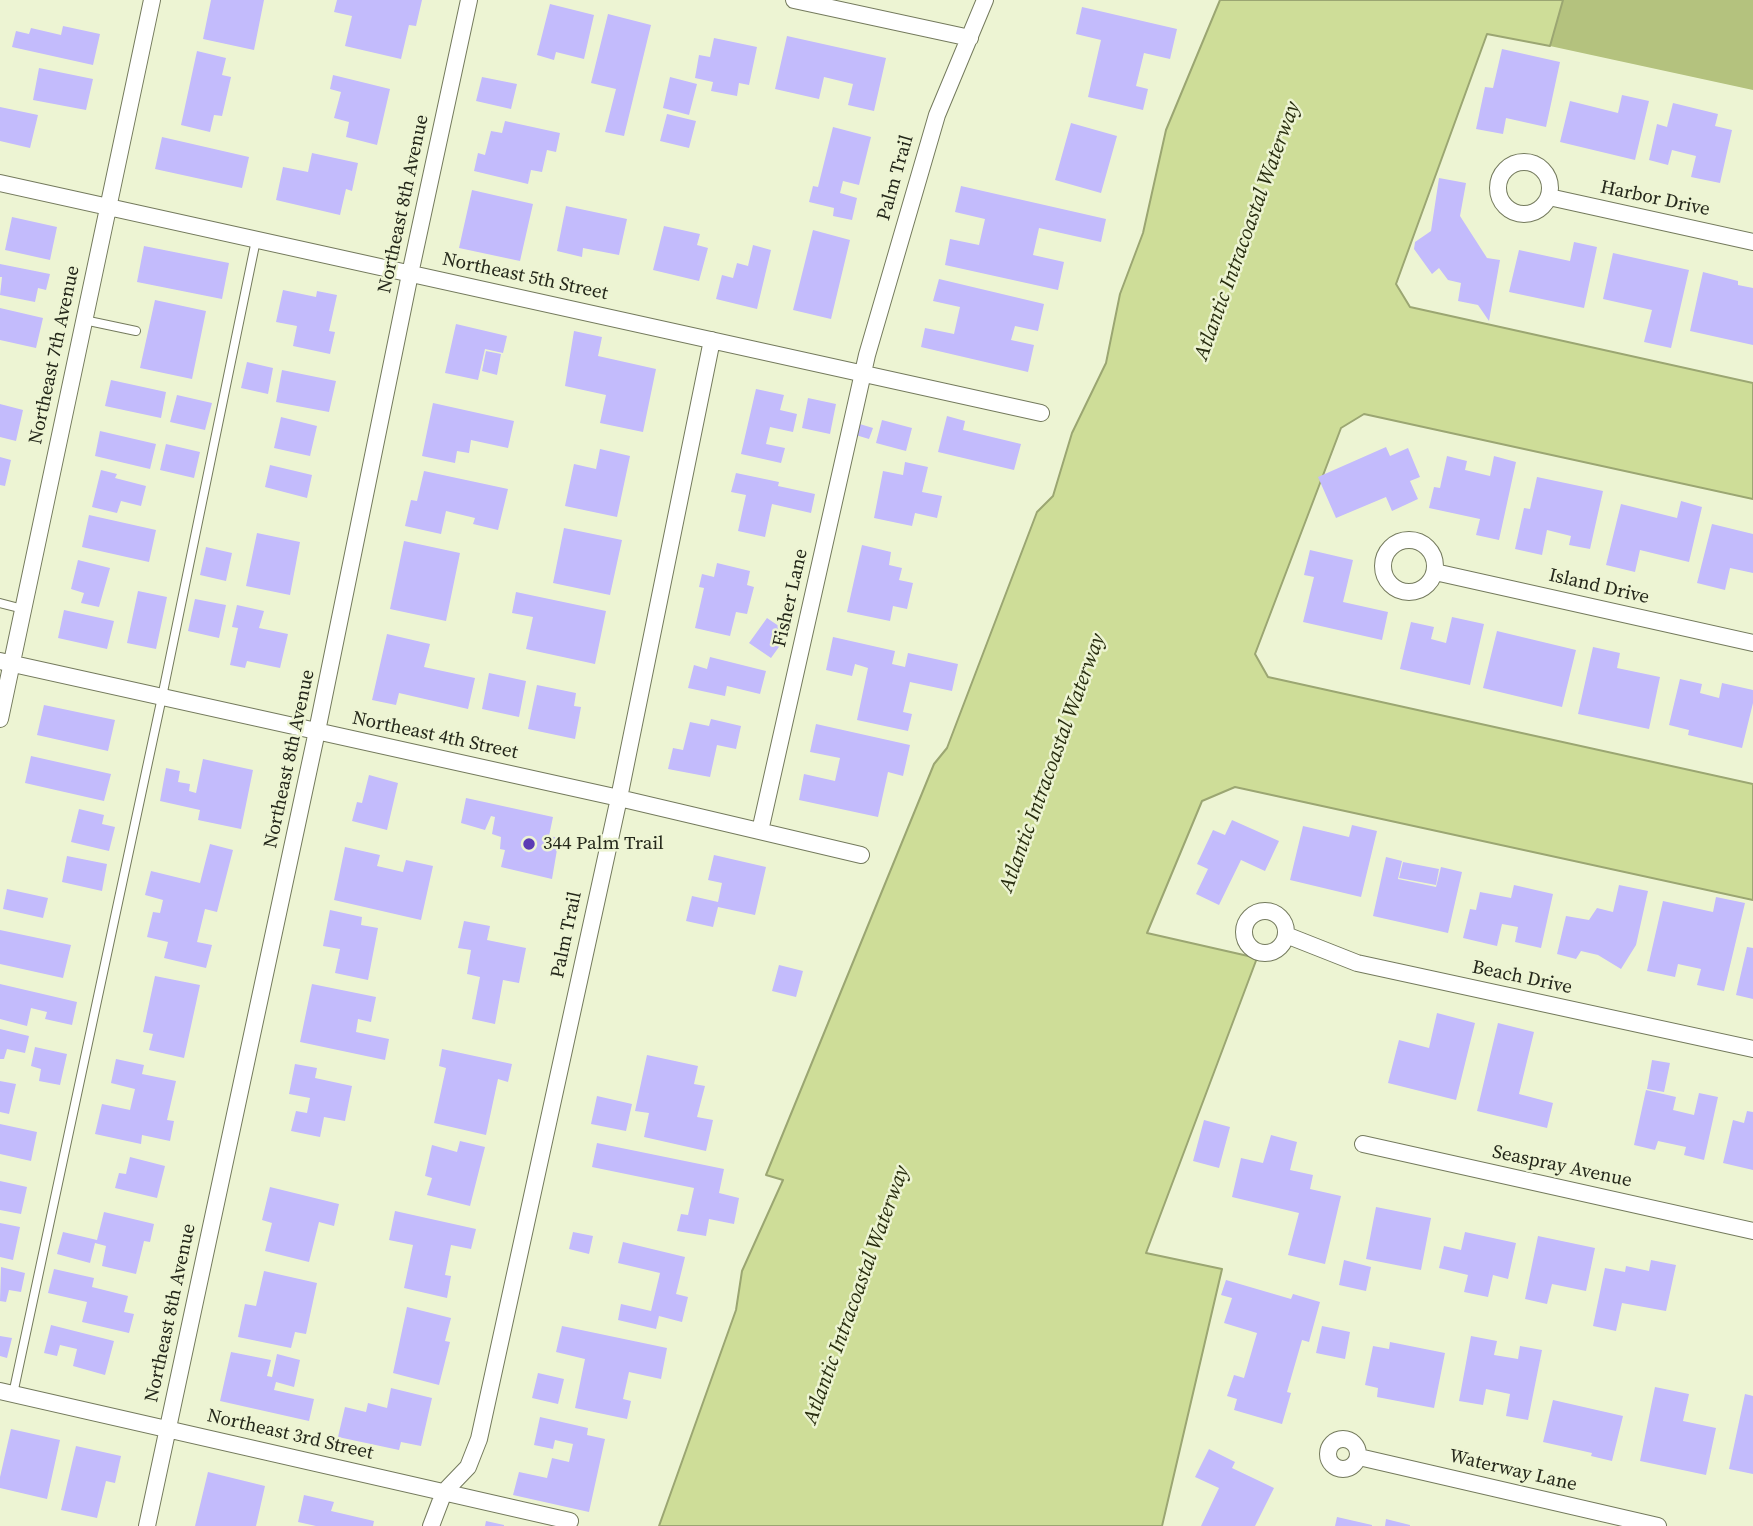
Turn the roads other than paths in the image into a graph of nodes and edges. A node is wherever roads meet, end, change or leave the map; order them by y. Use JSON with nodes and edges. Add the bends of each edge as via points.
{"nodes":[{"id":1,"x":152,"y":0,"type":"edge"},
{"id":2,"x":469,"y":0,"type":"edge"},
{"id":3,"x":794,"y":0,"type":"edge"},
{"id":4,"x":985,"y":0,"type":"edge"},
{"id":5,"x":970,"y":38,"type":"junction"},
{"id":6,"x":0,"y":183,"type":"edge"},
{"id":7,"x":1549,"y":197,"type":"dead end"},
{"id":8,"x":108,"y":207,"type":"junction"},
{"id":9,"x":256,"y":240,"type":"junction"},
{"id":10,"x":1753,"y":242,"type":"edge"},
{"id":11,"x":410,"y":274,"type":"junction"},
{"id":12,"x":84,"y":320,"type":"junction"},
{"id":13,"x":136,"y":331,"type":"dead end"},
{"id":14,"x":712,"y":340,"type":"junction"},
{"id":15,"x":863,"y":373,"type":"junction"},
{"id":16,"x":1041,"y":413,"type":"dead end"},
{"id":17,"x":1435,"y":572,"type":"dead end"},
{"id":18,"x":0,"y":604,"type":"edge"},
{"id":19,"x":23,"y":609,"type":"junction"},
{"id":20,"x":1753,"y":643,"type":"edge"},
{"id":21,"x":6,"y":662,"type":"edge"},
{"id":22,"x":162,"y":697,"type":"junction"},
{"id":23,"x":0,"y":719,"type":"edge"},
{"id":24,"x":317,"y":731,"type":"junction"},
{"id":25,"x":619,"y":798,"type":"junction"},
{"id":26,"x":760,"y":831,"type":"junction"},
{"id":27,"x":861,"y":855,"type":"dead end"},
{"id":28,"x":1286,"y":935,"type":"dead end"},
{"id":29,"x":1753,"y":1049,"type":"edge"},
{"id":30,"x":1363,"y":1144,"type":"dead end"},
{"id":31,"x":1753,"y":1231,"type":"edge"},
{"id":32,"x":7,"y":1392,"type":"edge"},
{"id":33,"x":167,"y":1429,"type":"junction"},
{"id":34,"x":1359,"y":1457,"type":"dead end"},
{"id":35,"x":444,"y":1492,"type":"junction"},
{"id":36,"x":570,"y":1521,"type":"dead end"},
{"id":37,"x":147,"y":1526,"type":"edge"},
{"id":38,"x":431,"y":1526,"type":"edge"},
{"id":39,"x":1658,"y":1526,"type":"edge"}],
"edges":[{"from":1,"to":8,"type":"street","name":"Northeast 7th Avenue"},
{"from":2,"to":11,"type":"street","name":"Northeast 8th Avenue"},
{"from":3,"to":5,"type":"street"},
{"from":4,"to":5,"type":"street","name":"Palm Trail"},
{"from":5,"to":15,"type":"street","name":"Palm Trail","via":[[937,115]]},
{"from":6,"to":8,"type":"street","name":"Northeast 5th Street"},
{"from":7,"to":10,"type":"street","name":"Harbor Drive"},
{"from":8,"to":9,"type":"street","name":"Northeast 5th Street"},
{"from":8,"to":12,"type":"street","name":"Northeast 7th Avenue"},
{"from":9,"to":11,"type":"street","name":"Northeast 5th Street"},
{"from":9,"to":22,"type":"lane"},
{"from":11,"to":14,"type":"street","name":"Northeast 5th Street"},
{"from":11,"to":24,"type":"street","name":"Northeast 8th Avenue"},
{"from":12,"to":13,"type":"lane"},
{"from":12,"to":19,"type":"street","name":"Northeast 7th Avenue"},
{"from":14,"to":15,"type":"street","name":"Northeast 5th Street"},
{"from":14,"to":25,"type":"street","name":"Palm Trail"},
{"from":15,"to":16,"type":"street","name":"Northeast 5th Street"},
{"from":15,"to":26,"type":"street","name":"Fisher Lane"},
{"from":17,"to":20,"type":"street","name":"Island Drive"},
{"from":18,"to":19,"type":"lane"},
{"from":19,"to":21,"type":"street","name":"Northeast 7th Avenue"},
{"from":21,"to":22,"type":"street","name":"Northeast 4th Street"},
{"from":21,"to":23,"type":"street","name":"Northeast 7th Avenue"},
{"from":22,"to":24,"type":"street","name":"Northeast 4th Street"},
{"from":22,"to":32,"type":"lane"},
{"from":24,"to":25,"type":"street","name":"Northeast 4th Street"},
{"from":24,"to":33,"type":"street","name":"Northeast 8th Avenue"},
{"from":25,"to":26,"type":"street","name":"Northeast 4th Street"},
{"from":25,"to":35,"type":"street","name":"Palm Trail","via":[[479,1438],[468,1467]]},
{"from":26,"to":27,"type":"street","name":"Northeast 4th Street"},
{"from":28,"to":29,"type":"street","name":"Beach Drive","via":[[1357,963]]},
{"from":30,"to":31,"type":"street","name":"Seaspray Avenue"},
{"from":32,"to":33,"type":"street","name":"Northeast 3rd Street"},
{"from":33,"to":35,"type":"street","name":"Northeast 3rd Street"},
{"from":33,"to":37,"type":"street","name":"Northeast 8th Avenue"},
{"from":34,"to":39,"type":"street","name":"Waterway Lane"},
{"from":35,"to":36,"type":"street","name":"Northeast 3rd Street"},
{"from":35,"to":38,"type":"street","name":"Palm Trail"}]}
